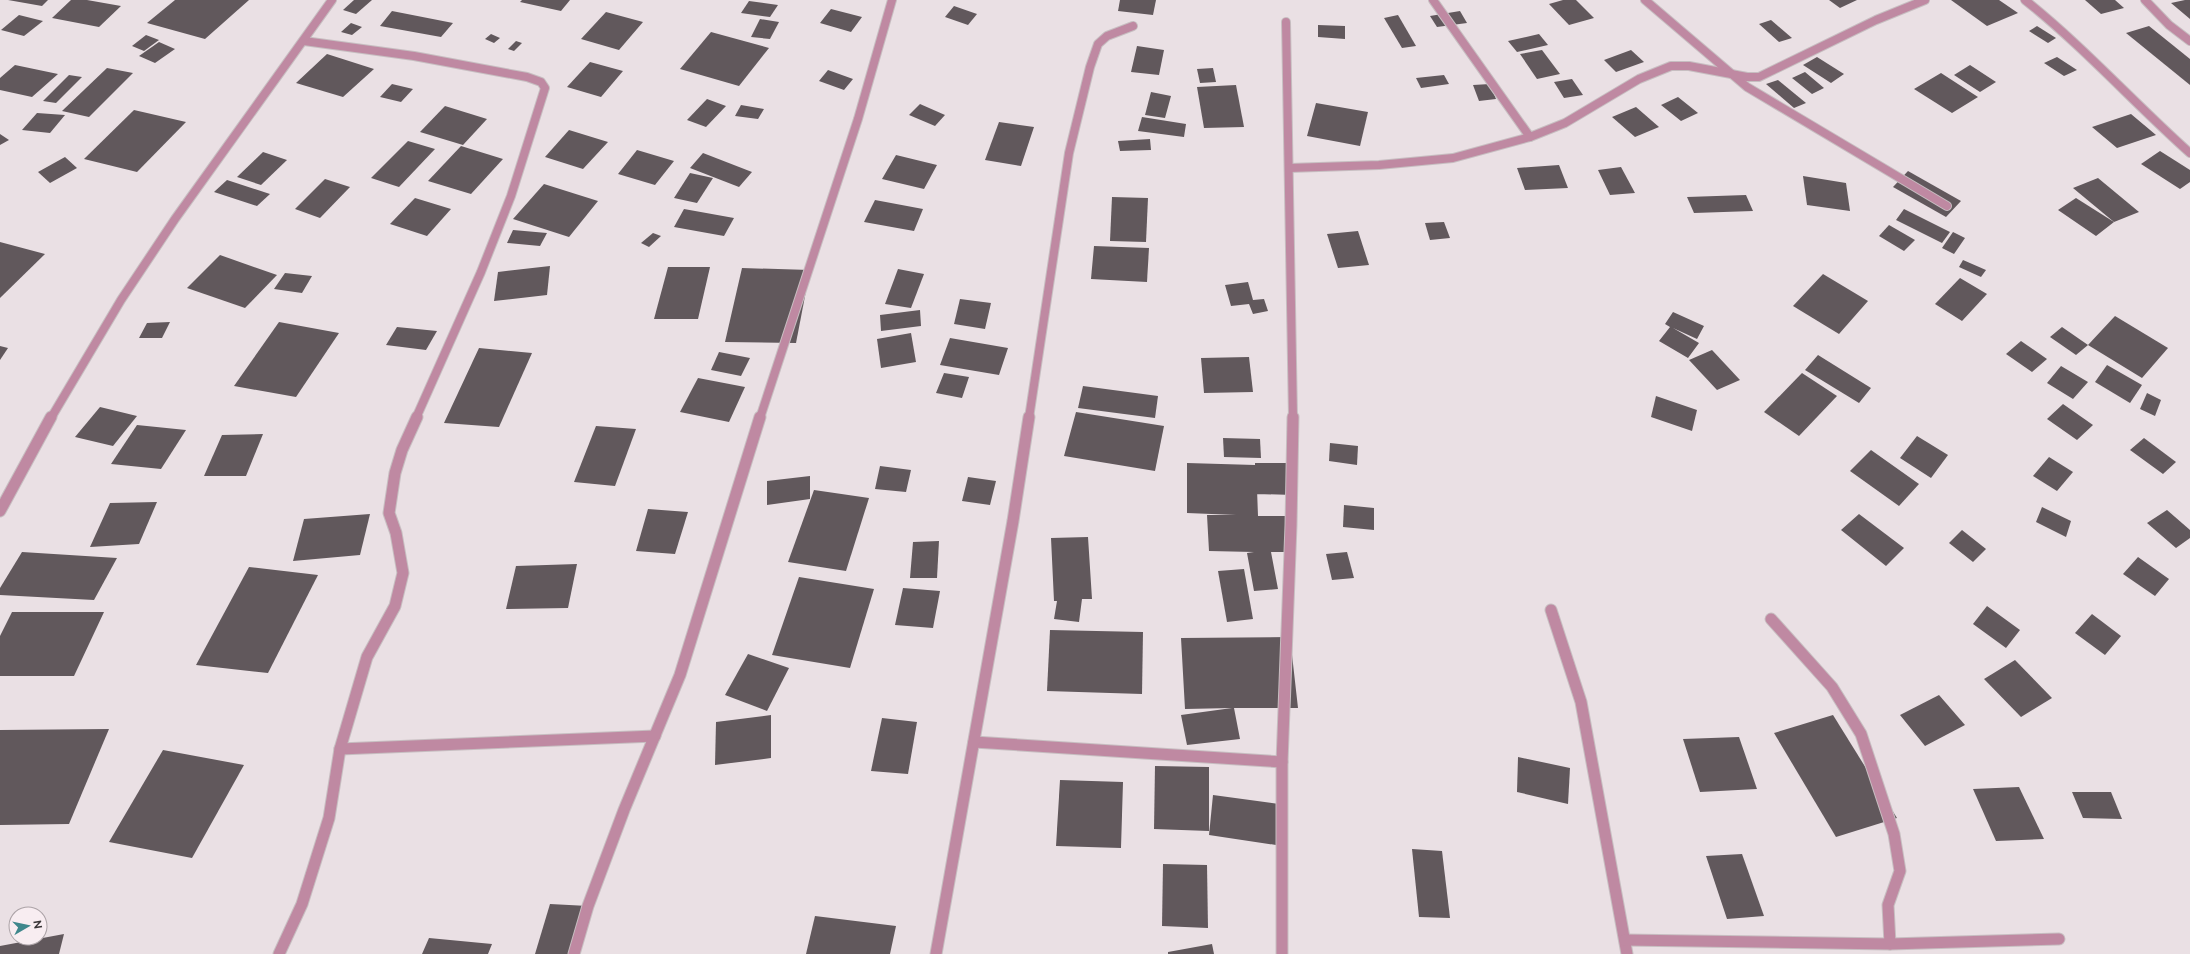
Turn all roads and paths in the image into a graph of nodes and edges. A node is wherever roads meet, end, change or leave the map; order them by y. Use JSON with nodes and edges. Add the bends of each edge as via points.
{"nodes":[{"id":1,"x":332,"y":0,"type":"edge"},
{"id":2,"x":892,"y":0,"type":"edge"},
{"id":3,"x":1433,"y":0,"type":"edge"},
{"id":4,"x":1645,"y":0,"type":"edge"},
{"id":5,"x":1925,"y":0,"type":"edge"},
{"id":6,"x":2024,"y":0,"type":"edge"},
{"id":7,"x":2145,"y":0,"type":"edge"},
{"id":8,"x":1286,"y":22,"type":"dead end"},
{"id":9,"x":1134,"y":26,"type":"dead end"},
{"id":10,"x":304,"y":41,"type":"junction"},
{"id":11,"x":2190,"y":41,"type":"edge"},
{"id":12,"x":1730,"y":74,"type":"junction"},
{"id":13,"x":1530,"y":137,"type":"junction"},
{"id":14,"x":2190,"y":153,"type":"edge"},
{"id":15,"x":1289,"y":168,"type":"junction"},
{"id":16,"x":1947,"y":206,"type":"dead end"},
{"id":17,"x":0,"y":511,"type":"edge"},
{"id":18,"x":1551,"y":610,"type":"dead end"},
{"id":19,"x":1771,"y":619,"type":"dead end"},
{"id":20,"x":655,"y":736,"type":"junction"},
{"id":21,"x":974,"y":742,"type":"junction"},
{"id":22,"x":340,"y":749,"type":"junction"},
{"id":23,"x":1282,"y":762,"type":"junction"},
{"id":24,"x":2059,"y":938,"type":"dead end"},
{"id":25,"x":1625,"y":940,"type":"junction"},
{"id":26,"x":1890,"y":944,"type":"junction"},
{"id":27,"x":279,"y":954,"type":"edge"},
{"id":28,"x":574,"y":954,"type":"edge"},
{"id":29,"x":936,"y":954,"type":"edge"},
{"id":30,"x":1282,"y":954,"type":"edge"},
{"id":31,"x":1627,"y":954,"type":"edge"}],
"edges":[{"from":1,"to":10,"type":"street"},
{"from":2,"to":20,"type":"street","via":[[858,119],[767,394],[680,675]]},
{"from":3,"to":13,"type":"street"},
{"from":4,"to":12,"type":"street"},
{"from":5,"to":12,"type":"street","via":[[1876,20],[1767,74],[1747,77]]},
{"from":6,"to":14,"type":"street","via":[[2059,27]]},
{"from":7,"to":11,"type":"street","via":[[2169,25]]},
{"from":8,"to":15,"type":"street"},
{"from":9,"to":21,"type":"street","via":[[1106,36],[1098,44],[1069,154],[1013,521]]},
{"from":10,"to":17,"type":"street","via":[[202,179],[122,299],[32,449]]},
{"from":10,"to":22,"type":"street","via":[[414,56],[527,77],[541,82],[545,88],[511,196],[481,272],[402,450],[395,473],[389,513],[396,533],[403,573],[395,606],[367,657]]},
{"from":12,"to":13,"type":"street","via":[[1689,66],[1671,66],[1639,79],[1565,123]]},
{"from":12,"to":16,"type":"street","via":[[1772,102]]},
{"from":13,"to":15,"type":"street","via":[[1453,158],[1380,165]]},
{"from":15,"to":23,"type":"street","via":[[1294,389]]},
{"from":18,"to":25,"type":"street","via":[[1581,702]]},
{"from":19,"to":26,"type":"street","via":[[1832,686],[1861,734],[1894,834],[1900,871],[1888,905]]},
{"from":20,"to":22,"type":"street"},
{"from":20,"to":28,"type":"street","via":[[590,898]]},
{"from":21,"to":23,"type":"street"},
{"from":21,"to":29,"type":"street"},
{"from":22,"to":27,"type":"street","via":[[329,818],[302,904]]},
{"from":23,"to":30,"type":"street"},
{"from":24,"to":26,"type":"street"},
{"from":25,"to":26,"type":"street"},
{"from":25,"to":31,"type":"street"}]}
